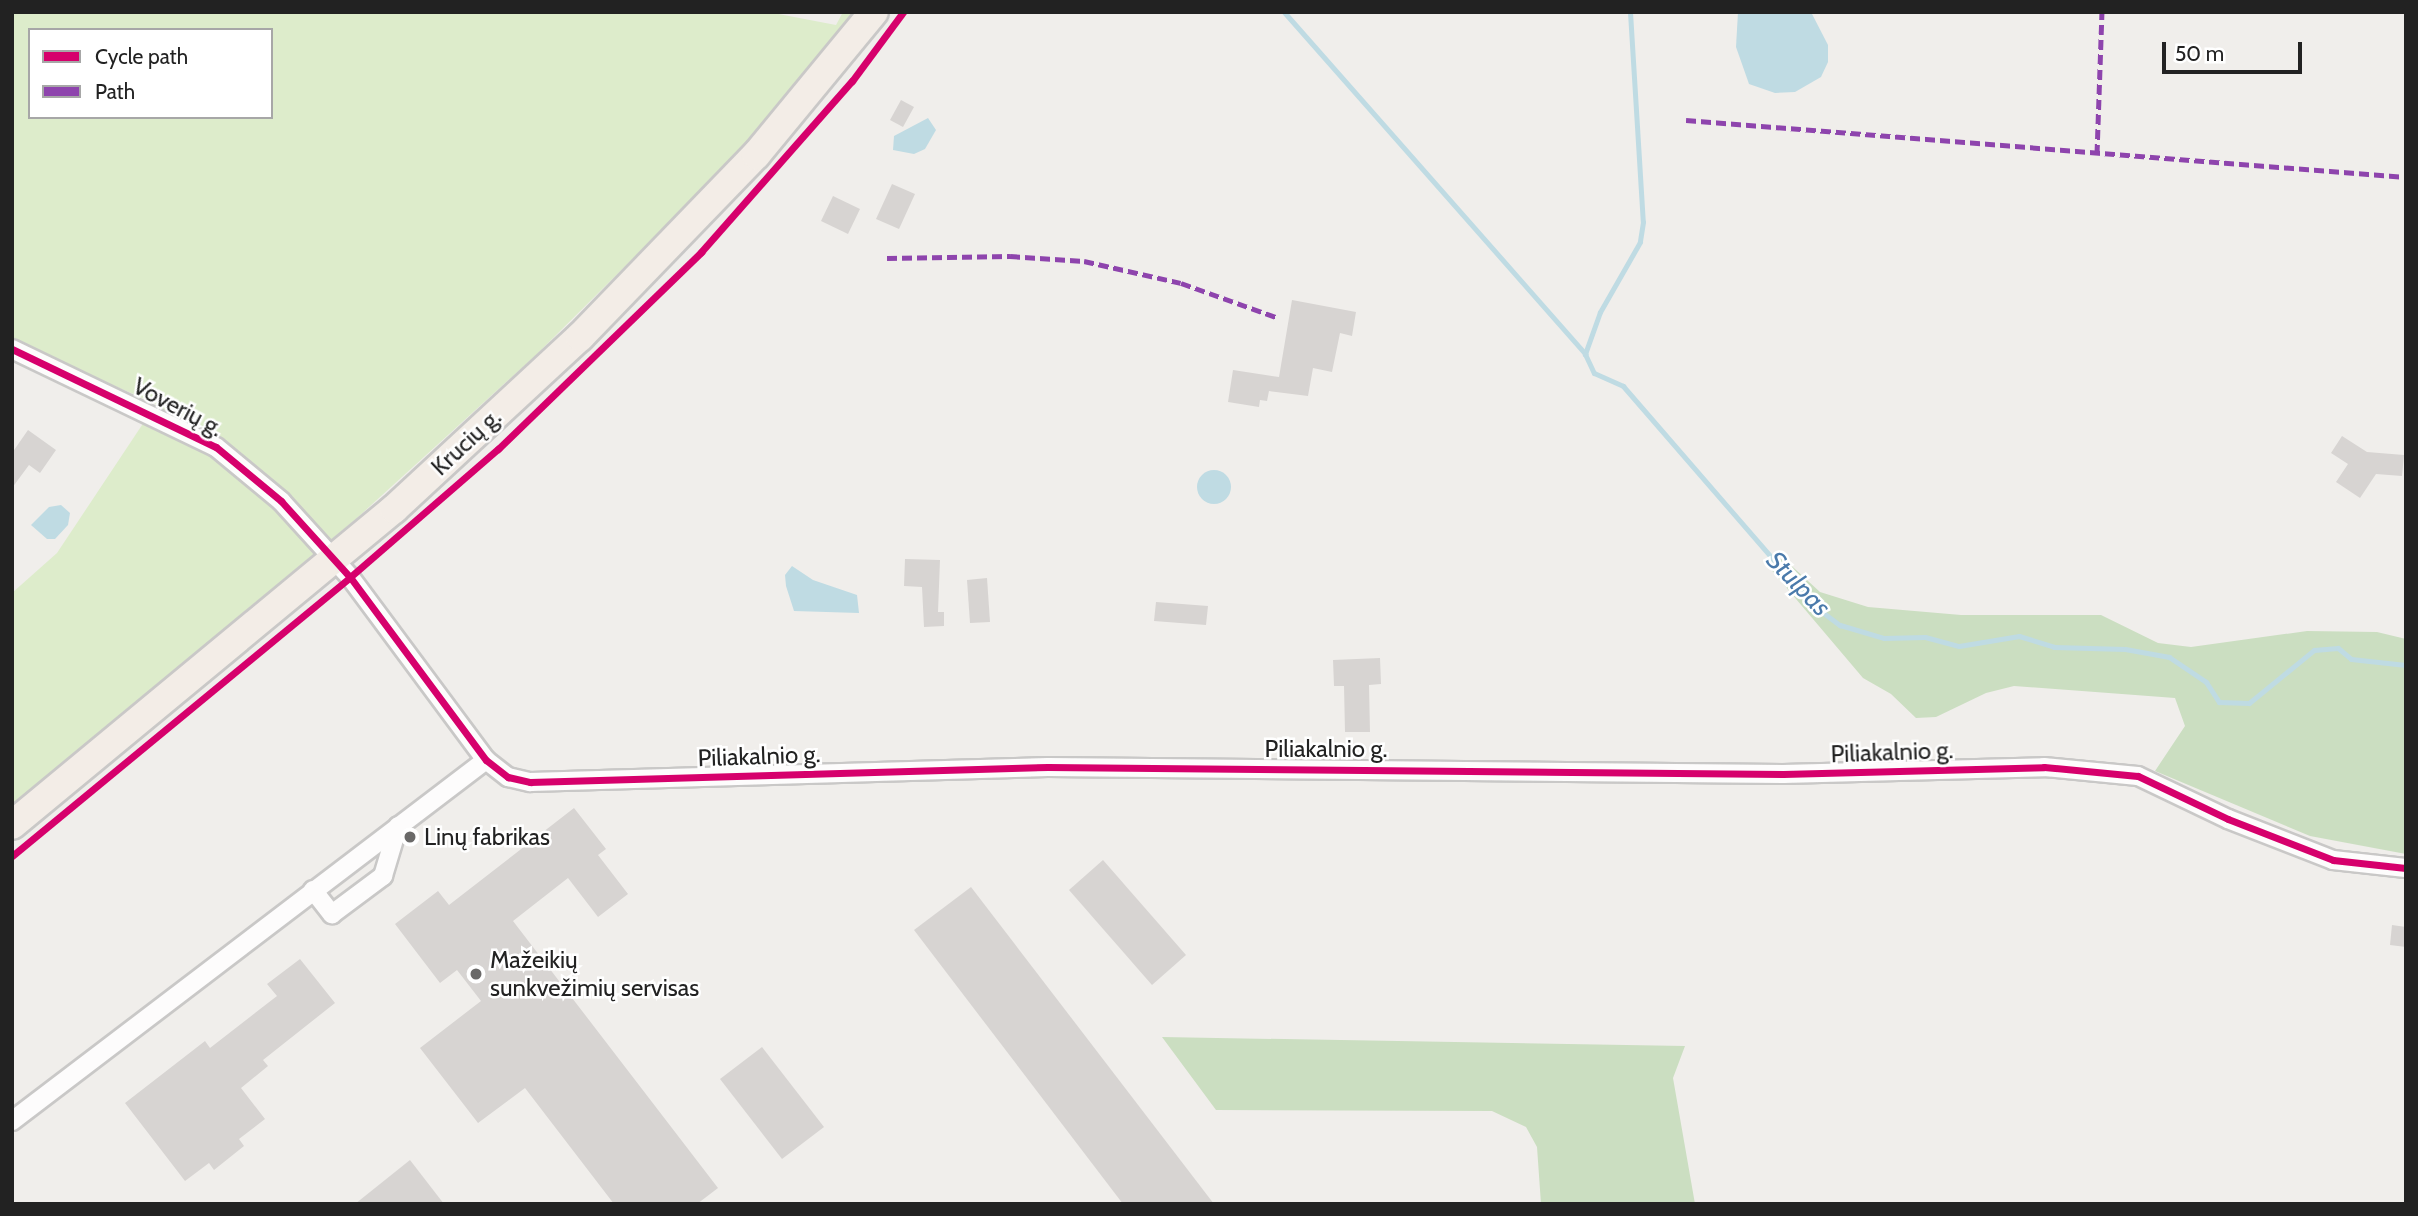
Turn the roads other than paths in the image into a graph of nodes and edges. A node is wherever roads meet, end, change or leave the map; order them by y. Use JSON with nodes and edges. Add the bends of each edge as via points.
{"nodes":[{"id":1,"x":874,"y":12,"type":"edge"},
{"id":2,"x":12,"y":349,"type":"edge"},
{"id":3,"x":335,"y":559,"type":"junction"},
{"id":4,"x":486,"y":760,"type":"junction"},
{"id":5,"x":12,"y":825,"type":"edge"},
{"id":6,"x":398,"y":826,"type":"junction"},
{"id":7,"x":2406,"y":868,"type":"edge"},
{"id":8,"x":313,"y":890,"type":"junction"},
{"id":9,"x":12,"y":1121,"type":"edge"}],
"edges":[{"from":1,"to":3,"type":"main road","name":"Krucių g.","via":[[756,155],[580,337]]},
{"from":2,"to":3,"type":"street","name":"Voverių g.","via":[[216,447],[281,501]]},
{"from":3,"to":4,"type":"street","name":"Piliakalnio g."},
{"from":3,"to":5,"type":"main road","name":"Krucių g."},
{"from":4,"to":6,"type":"street"},
{"from":4,"to":7,"type":"street","name":"Piliakalnio g.","via":[[508,777],[555,782],[1048,767],[1783,774],[2044,767],[2138,776],[2228,819],[2333,860]]},
{"from":6,"to":8,"type":"street"},
{"from":6,"to":8,"type":"street","via":[[383,876],[332,914]]},
{"from":8,"to":9,"type":"street"}]}
